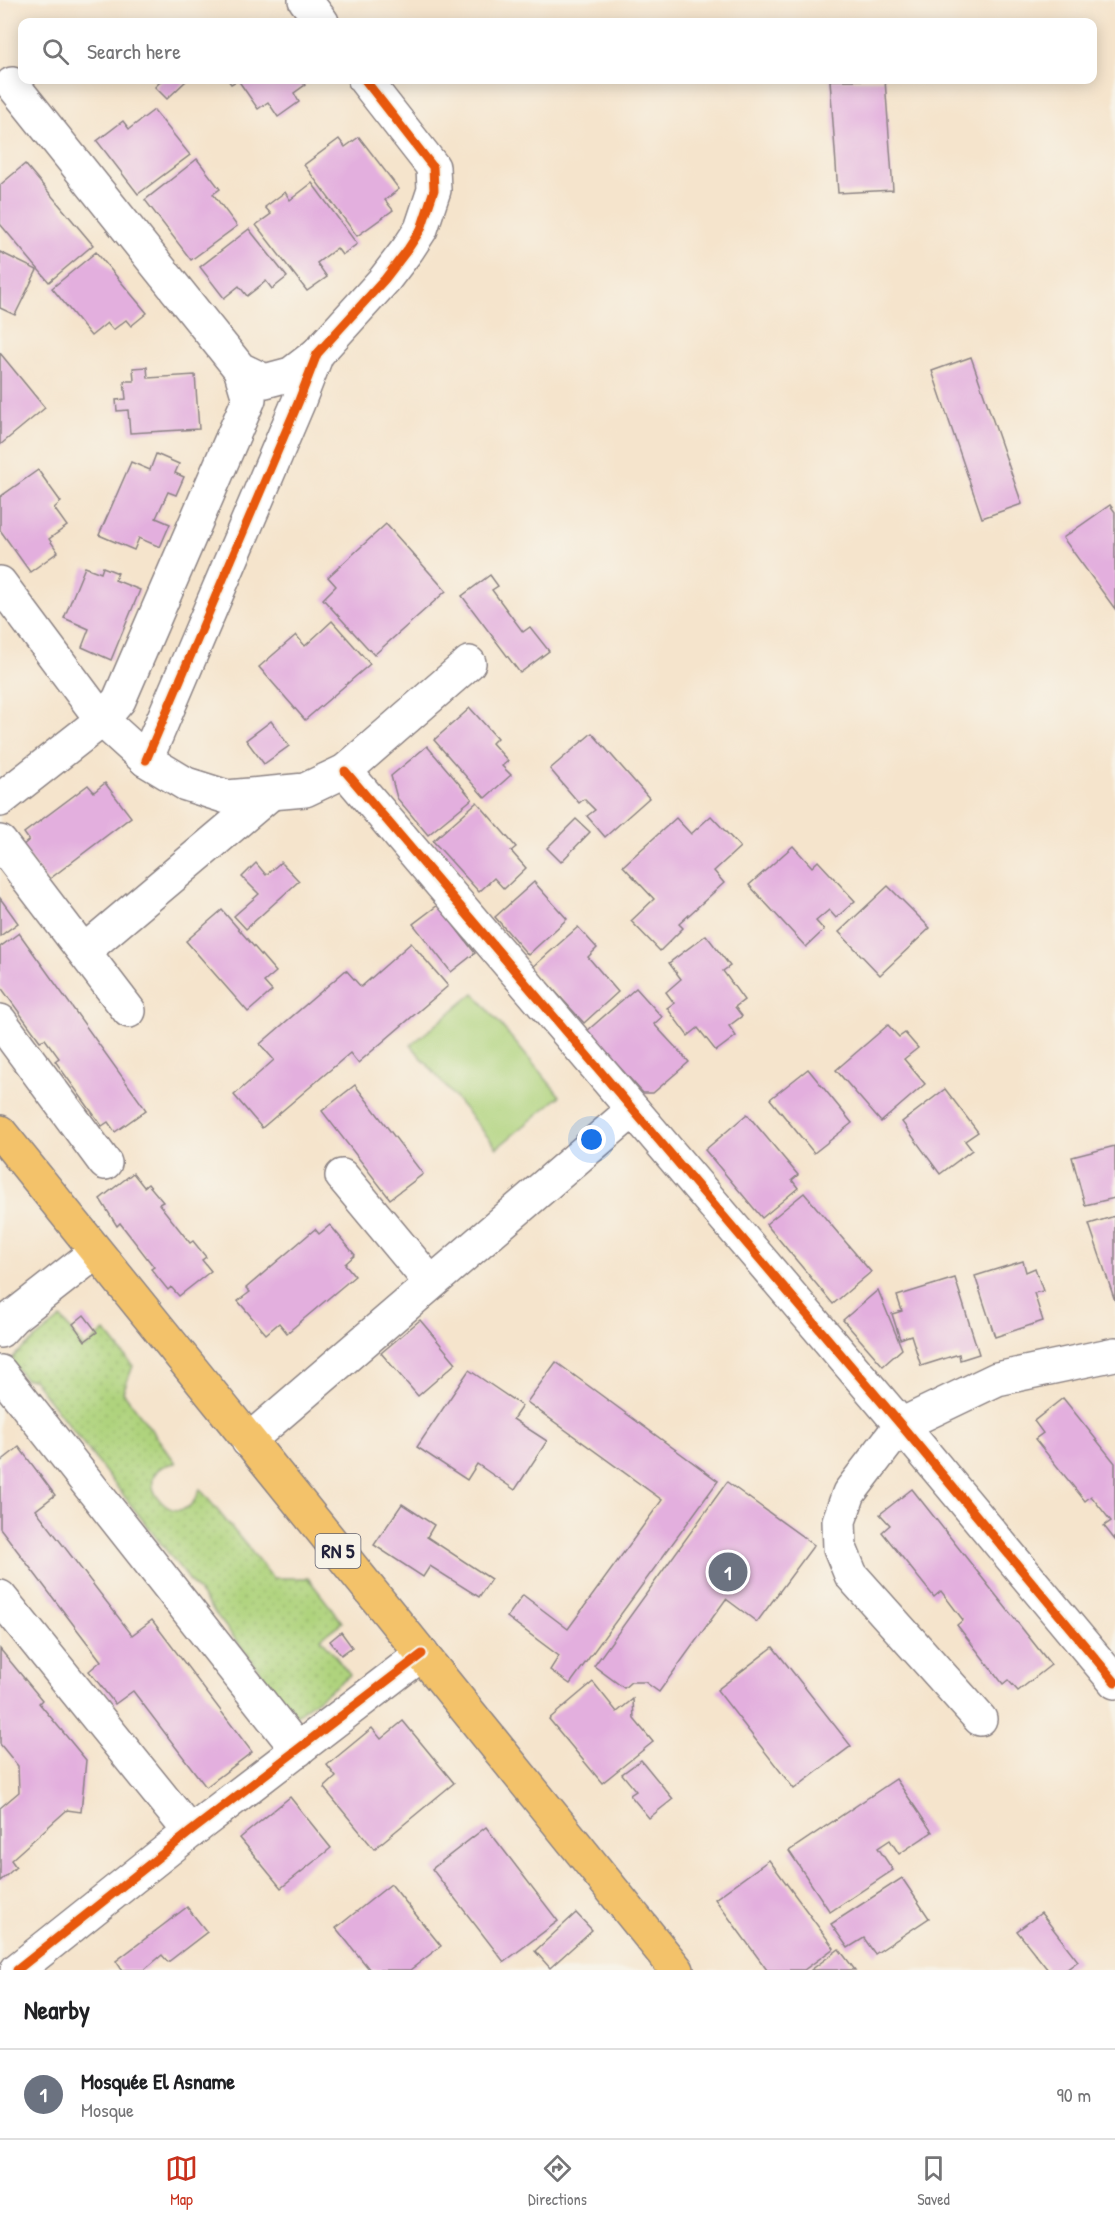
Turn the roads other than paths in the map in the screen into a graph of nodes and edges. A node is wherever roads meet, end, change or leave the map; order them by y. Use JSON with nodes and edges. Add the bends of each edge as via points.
{"nodes":[{"id":1,"x":305,"y":0,"type":"edge"},
{"id":2,"x":319,"y":18,"type":"edge"},
{"id":3,"x":12,"y":84,"type":"dead end"},
{"id":4,"x":368,"y":84,"type":"edge"},
{"id":5,"x":317,"y":354,"type":"junction"},
{"id":6,"x":240,"y":369,"type":"junction"},
{"id":7,"x":0,"y":583,"type":"edge"},
{"id":8,"x":469,"y":663,"type":"dead end"},
{"id":9,"x":102,"y":720,"type":"junction"},
{"id":10,"x":146,"y":760,"type":"junction"},
{"id":11,"x":345,"y":771,"type":"junction"},
{"id":12,"x":270,"y":794,"type":"junction"},
{"id":13,"x":0,"y":800,"type":"edge"},
{"id":14,"x":0,"y":842,"type":"edge"},
{"id":15,"x":84,"y":951,"type":"junction"},
{"id":16,"x":129,"y":1011,"type":"dead end"},
{"id":17,"x":0,"y":1021,"type":"edge"},
{"id":18,"x":633,"y":1110,"type":"junction"},
{"id":19,"x":0,"y":1132,"type":"edge"},
{"id":20,"x":105,"y":1162,"type":"dead end"},
{"id":21,"x":342,"y":1176,"type":"dead end"},
{"id":22,"x":96,"y":1252,"type":"junction"},
{"id":23,"x":431,"y":1283,"type":"junction"},
{"id":24,"x":0,"y":1331,"type":"edge"},
{"id":25,"x":1115,"y":1354,"type":"edge"},
{"id":26,"x":0,"y":1372,"type":"edge"},
{"id":27,"x":901,"y":1425,"type":"junction"},
{"id":28,"x":248,"y":1441,"type":"junction"},
{"id":29,"x":0,"y":1597,"type":"edge"},
{"id":30,"x":422,"y":1654,"type":"junction"},
{"id":31,"x":1115,"y":1682,"type":"edge"},
{"id":32,"x":980,"y":1719,"type":"dead end"},
{"id":33,"x":298,"y":1750,"type":"junction"},
{"id":34,"x":190,"y":1832,"type":"junction"},
{"id":35,"x":17,"y":1970,"type":"edge"},
{"id":36,"x":677,"y":1970,"type":"edge"}],
"edges":[{"from":1,"to":2,"type":"street"},
{"from":3,"to":6,"type":"street"},
{"from":4,"to":5,"type":"street","via":[[433,168],[434,190],[424,222],[408,249]]},
{"from":5,"to":6,"type":"street","via":[[291,374],[265,381]]},
{"from":5,"to":10,"type":"street"},
{"from":6,"to":9,"type":"street","via":[[249,399],[238,429],[119,700]]},
{"from":7,"to":9,"type":"street"},
{"from":8,"to":11,"type":"street"},
{"from":9,"to":10,"type":"street"},
{"from":9,"to":13,"type":"street"},
{"from":10,"to":12,"type":"street","via":[[186,784],[227,797]]},
{"from":11,"to":12,"type":"street","via":[[306,790]]},
{"from":11,"to":18,"type":"street"},
{"from":12,"to":15,"type":"street"},
{"from":14,"to":15,"type":"street"},
{"from":15,"to":16,"type":"street"},
{"from":17,"to":20,"type":"street"},
{"from":18,"to":23,"type":"street"},
{"from":18,"to":27,"type":"street"},
{"from":19,"to":22,"type":"main road","number":"RN 5"},
{"from":21,"to":23,"type":"street"},
{"from":22,"to":24,"type":"street"},
{"from":22,"to":28,"type":"main road","number":"RN 5"},
{"from":23,"to":28,"type":"street"},
{"from":25,"to":27,"type":"street","via":[[997,1379]]},
{"from":26,"to":33,"type":"street"},
{"from":27,"to":31,"type":"street"},
{"from":27,"to":32,"type":"street","via":[[849,1493],[839,1521],[840,1548],[851,1575]]},
{"from":28,"to":30,"type":"main road","number":"RN 5"},
{"from":29,"to":34,"type":"street"},
{"from":30,"to":33,"type":"street"},
{"from":30,"to":36,"type":"main road","number":"RN 5"},
{"from":33,"to":34,"type":"street"},
{"from":34,"to":35,"type":"street"}]}
